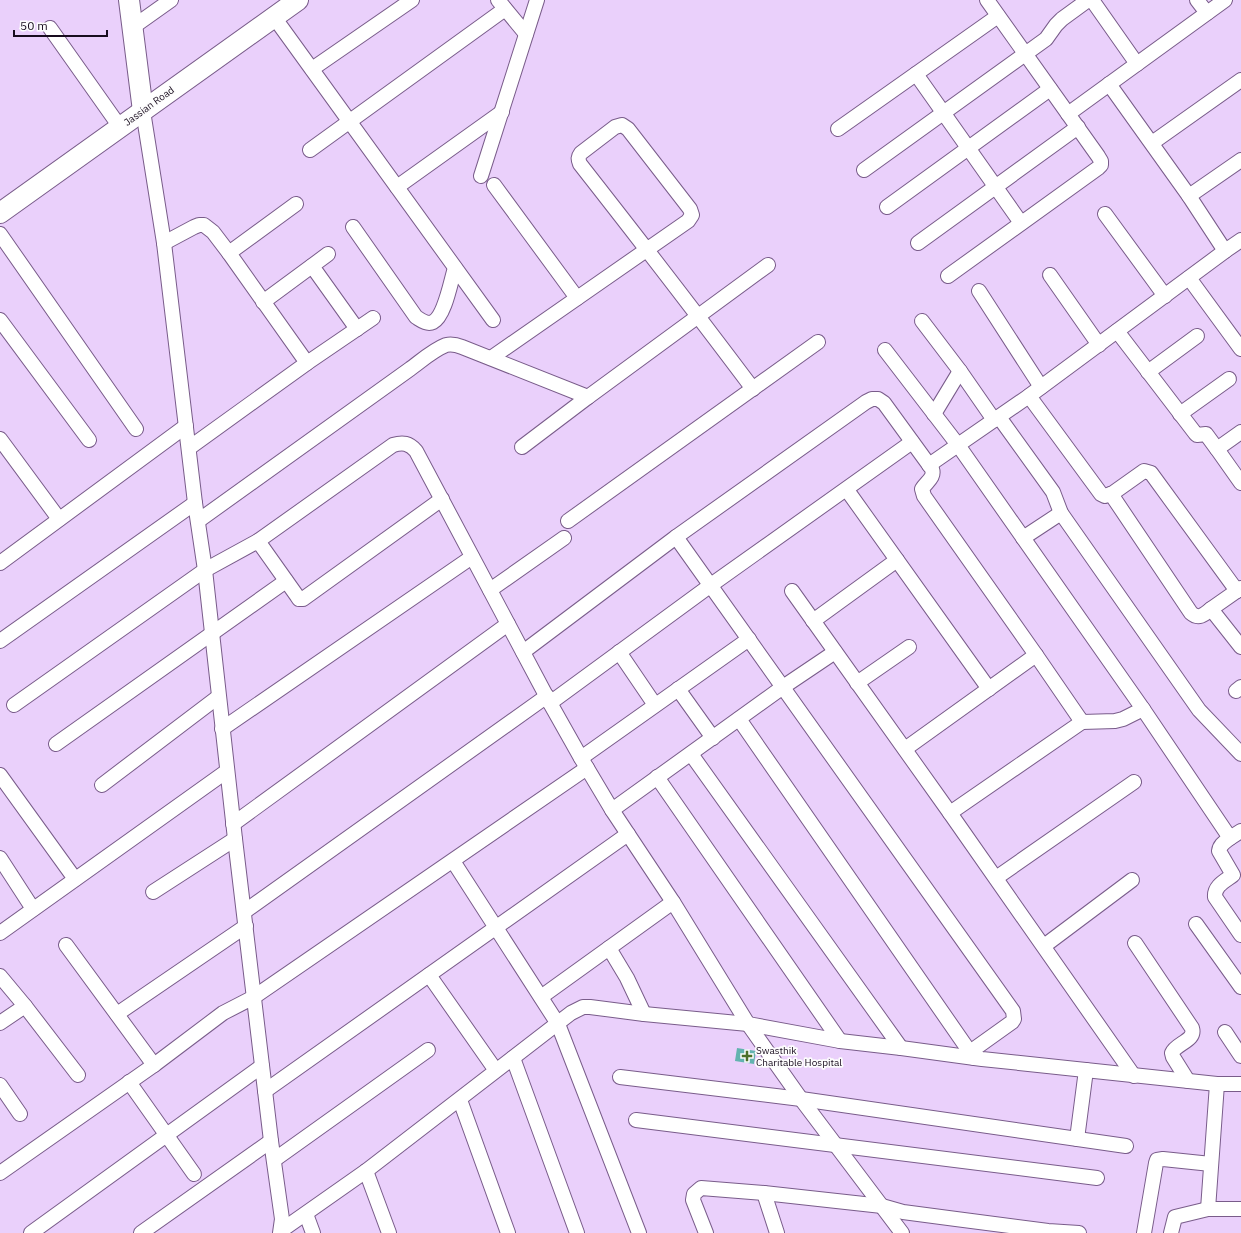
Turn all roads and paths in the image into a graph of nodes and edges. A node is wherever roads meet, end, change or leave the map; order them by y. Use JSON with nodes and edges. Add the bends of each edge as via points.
{"nodes":[{"id":1,"x":130,"y":0,"type":"edge"},
{"id":2,"x":171,"y":0,"type":"edge"},
{"id":3,"x":298,"y":0,"type":"edge"},
{"id":4,"x":412,"y":0,"type":"edge"},
{"id":5,"x":537,"y":0,"type":"edge"},
{"id":6,"x":987,"y":0,"type":"edge"},
{"id":7,"x":1088,"y":0,"type":"edge"},
{"id":8,"x":1092,"y":0,"type":"edge"},
{"id":9,"x":1197,"y":0,"type":"edge"},
{"id":10,"x":1225,"y":0,"type":"edge"},
{"id":11,"x":502,"y":5,"type":"edge"},
{"id":12,"x":1207,"y":13,"type":"junction"},
{"id":13,"x":998,"y":16,"type":"junction"},
{"id":14,"x":274,"y":17,"type":"junction"},
{"id":15,"x":133,"y":27,"type":"junction"},
{"id":16,"x":50,"y":28,"type":"dead end"},
{"id":17,"x":526,"y":34,"type":"junction"},
{"id":18,"x":1025,"y":54,"type":"junction"},
{"id":19,"x":1137,"y":64,"type":"junction"},
{"id":20,"x":312,"y":69,"type":"junction"},
{"id":21,"x":916,"y":74,"type":"junction"},
{"id":22,"x":1241,"y":80,"type":"edge"},
{"id":23,"x":1109,"y":84,"type":"junction"},
{"id":24,"x":1050,"y":89,"type":"junction"},
{"id":25,"x":143,"y":111,"type":"junction"},
{"id":26,"x":502,"y":112,"type":"junction"},
{"id":27,"x":943,"y":113,"type":"junction"},
{"id":28,"x":1068,"y":114,"type":"junction"},
{"id":29,"x":350,"y":121,"type":"junction"},
{"id":30,"x":120,"y":127,"type":"junction"},
{"id":31,"x":1078,"y":127,"type":"junction"},
{"id":32,"x":838,"y":129,"type":"dead end"},
{"id":33,"x":1152,"y":143,"type":"junction"},
{"id":34,"x":968,"y":148,"type":"junction"},
{"id":35,"x":310,"y":150,"type":"dead end"},
{"id":36,"x":1241,"y":160,"type":"edge"},
{"id":37,"x":864,"y":170,"type":"dead end"},
{"id":38,"x":482,"y":176,"type":"dead end"},
{"id":39,"x":494,"y":185,"type":"dead end"},
{"id":40,"x":397,"y":187,"type":"junction"},
{"id":41,"x":996,"y":187,"type":"junction"},
{"id":42,"x":1189,"y":196,"type":"junction"},
{"id":43,"x":296,"y":204,"type":"dead end"},
{"id":44,"x":2,"y":207,"type":"edge"},
{"id":45,"x":887,"y":207,"type":"dead end"},
{"id":46,"x":1105,"y":214,"type":"dead end"},
{"id":47,"x":1021,"y":223,"type":"junction"},
{"id":48,"x":353,"y":227,"type":"dead end"},
{"id":49,"x":0,"y":234,"type":"edge"},
{"id":50,"x":1241,"y":240,"type":"edge"},
{"id":51,"x":918,"y":243,"type":"dead end"},
{"id":52,"x":164,"y":244,"type":"junction"},
{"id":53,"x":647,"y":249,"type":"junction"},
{"id":54,"x":1225,"y":251,"type":"junction"},
{"id":55,"x":229,"y":253,"type":"junction"},
{"id":56,"x":328,"y":254,"type":"dead end"},
{"id":57,"x":768,"y":265,"type":"dead end"},
{"id":58,"x":312,"y":266,"type":"junction"},
{"id":59,"x":455,"y":268,"type":"junction"},
{"id":60,"x":1050,"y":275,"type":"dead end"},
{"id":61,"x":948,"y":276,"type":"dead end"},
{"id":62,"x":1189,"y":278,"type":"junction"},
{"id":63,"x":979,"y":291,"type":"dead end"},
{"id":64,"x":1165,"y":296,"type":"junction"},
{"id":65,"x":577,"y":298,"type":"junction"},
{"id":66,"x":263,"y":302,"type":"junction"},
{"id":67,"x":699,"y":317,"type":"junction"},
{"id":68,"x":373,"y":318,"type":"dead end"},
{"id":69,"x":0,"y":320,"type":"edge"},
{"id":70,"x":493,"y":320,"type":"dead end"},
{"id":71,"x":922,"y":320,"type":"dead end"},
{"id":72,"x":357,"y":329,"type":"junction"},
{"id":73,"x":1117,"y":331,"type":"junction"},
{"id":74,"x":1197,"y":336,"type":"dead end"},
{"id":75,"x":818,"y":342,"type":"dead end"},
{"id":76,"x":1099,"y":345,"type":"junction"},
{"id":77,"x":1241,"y":349,"type":"edge"},
{"id":78,"x":885,"y":350,"type":"dead end"},
{"id":79,"x":491,"y":358,"type":"junction"},
{"id":80,"x":307,"y":363,"type":"junction"},
{"id":81,"x":960,"y":371,"type":"junction"},
{"id":82,"x":1148,"y":372,"type":"junction"},
{"id":83,"x":1229,"y":379,"type":"dead end"},
{"id":84,"x":1041,"y":387,"type":"junction"},
{"id":85,"x":752,"y":389,"type":"junction"},
{"id":86,"x":1029,"y":396,"type":"junction"},
{"id":87,"x":588,"y":397,"type":"junction"},
{"id":88,"x":934,"y":414,"type":"junction"},
{"id":89,"x":1180,"y":414,"type":"junction"},
{"id":90,"x":997,"y":418,"type":"junction"},
{"id":91,"x":186,"y":426,"type":"junction"},
{"id":92,"x":136,"y":429,"type":"dead end"},
{"id":93,"x":1241,"y":432,"type":"edge"},
{"id":94,"x":0,"y":439,"type":"edge"},
{"id":95,"x":89,"y":440,"type":"dead end"},
{"id":96,"x":912,"y":442,"type":"junction"},
{"id":97,"x":958,"y":445,"type":"junction"},
{"id":98,"x":522,"y":447,"type":"dead end"},
{"id":99,"x":189,"y":448,"type":"junction"},
{"id":100,"x":1217,"y":449,"type":"junction"},
{"id":101,"x":929,"y":465,"type":"junction"},
{"id":102,"x":1241,"y":483,"type":"edge"},
{"id":103,"x":847,"y":490,"type":"junction"},
{"id":104,"x":1111,"y":494,"type":"junction"},
{"id":105,"x":442,"y":499,"type":"junction"},
{"id":106,"x":195,"y":503,"type":"junction"},
{"id":107,"x":1061,"y":513,"type":"junction"},
{"id":108,"x":59,"y":519,"type":"junction"},
{"id":109,"x":198,"y":521,"type":"junction"},
{"id":110,"x":568,"y":521,"type":"dead end"},
{"id":111,"x":676,"y":537,"type":"junction"},
{"id":112,"x":564,"y":538,"type":"dead end"},
{"id":113,"x":1023,"y":538,"type":"junction"},
{"id":114,"x":258,"y":541,"type":"junction"},
{"id":115,"x":472,"y":557,"type":"junction"},
{"id":116,"x":897,"y":560,"type":"junction"},
{"id":117,"x":0,"y":563,"type":"edge"},
{"id":118,"x":205,"y":570,"type":"junction"},
{"id":119,"x":286,"y":581,"type":"junction"},
{"id":120,"x":711,"y":585,"type":"junction"},
{"id":121,"x":1239,"y":589,"type":"edge"},
{"id":122,"x":490,"y":590,"type":"junction"},
{"id":123,"x":792,"y":591,"type":"dead end"},
{"id":124,"x":1211,"y":609,"type":"junction"},
{"id":125,"x":813,"y":621,"type":"junction"},
{"id":126,"x":508,"y":624,"type":"junction"},
{"id":127,"x":212,"y":634,"type":"junction"},
{"id":128,"x":749,"y":639,"type":"junction"},
{"id":129,"x":0,"y":641,"type":"edge"},
{"id":130,"x":909,"y":647,"type":"dead end"},
{"id":131,"x":1241,"y":647,"type":"edge"},
{"id":132,"x":523,"y":652,"type":"junction"},
{"id":133,"x":619,"y":652,"type":"junction"},
{"id":134,"x":835,"y":652,"type":"junction"},
{"id":135,"x":1036,"y":654,"type":"junction"},
{"id":136,"x":857,"y":683,"type":"junction"},
{"id":137,"x":783,"y":687,"type":"junction"},
{"id":138,"x":678,"y":689,"type":"junction"},
{"id":139,"x":989,"y":689,"type":"junction"},
{"id":140,"x":218,"y":698,"type":"junction"},
{"id":141,"x":549,"y":699,"type":"junction"},
{"id":142,"x":14,"y":705,"type":"dead end"},
{"id":143,"x":655,"y":706,"type":"junction"},
{"id":144,"x":1143,"y":708,"type":"junction"},
{"id":145,"x":738,"y":719,"type":"junction"},
{"id":146,"x":1082,"y":722,"type":"junction"},
{"id":147,"x":222,"y":729,"type":"junction"},
{"id":148,"x":713,"y":738,"type":"junction"},
{"id":149,"x":56,"y":744,"type":"dead end"},
{"id":150,"x":905,"y":749,"type":"junction"},
{"id":151,"x":691,"y":754,"type":"junction"},
{"id":152,"x":1241,"y":754,"type":"edge"},
{"id":153,"x":584,"y":763,"type":"junction"},
{"id":154,"x":227,"y":771,"type":"junction"},
{"id":155,"x":0,"y":775,"type":"edge"},
{"id":156,"x":657,"y":777,"type":"junction"},
{"id":157,"x":1134,"y":782,"type":"dead end"},
{"id":158,"x":102,"y":785,"type":"dead end"},
{"id":159,"x":612,"y":810,"type":"junction"},
{"id":160,"x":950,"y":813,"type":"junction"},
{"id":161,"x":233,"y":824,"type":"junction"},
{"id":162,"x":628,"y":834,"type":"junction"},
{"id":163,"x":1235,"y":834,"type":"edge"},
{"id":164,"x":235,"y":838,"type":"junction"},
{"id":165,"x":0,"y":858,"type":"edge"},
{"id":166,"x":454,"y":861,"type":"junction"},
{"id":167,"x":996,"y":878,"type":"junction"},
{"id":168,"x":75,"y":879,"type":"junction"},
{"id":169,"x":1132,"y":880,"type":"dead end"},
{"id":170,"x":1237,"y":880,"type":"edge"},
{"id":171,"x":153,"y":892,"type":"dead end"},
{"id":172,"x":673,"y":902,"type":"junction"},
{"id":173,"x":33,"y":909,"type":"junction"},
{"id":174,"x":245,"y":919,"type":"junction"},
{"id":175,"x":1196,"y":924,"type":"dead end"},
{"id":176,"x":496,"y":927,"type":"junction"},
{"id":177,"x":0,"y":933,"type":"edge"},
{"id":178,"x":1241,"y":935,"type":"edge"},
{"id":179,"x":1135,"y":942,"type":"dead end"},
{"id":180,"x":66,"y":945,"type":"dead end"},
{"id":181,"x":1044,"y":946,"type":"junction"},
{"id":182,"x":609,"y":948,"type":"junction"},
{"id":183,"x":429,"y":975,"type":"junction"},
{"id":184,"x":0,"y":976,"type":"edge"},
{"id":185,"x":1241,"y":987,"type":"edge"},
{"id":186,"x":254,"y":997,"type":"junction"},
{"id":187,"x":541,"y":997,"type":"junction"},
{"id":188,"x":24,"y":1006,"type":"junction"},
{"id":189,"x":116,"y":1014,"type":"junction"},
{"id":190,"x":644,"y":1014,"type":"junction"},
{"id":191,"x":0,"y":1023,"type":"edge"},
{"id":192,"x":558,"y":1024,"type":"junction"},
{"id":193,"x":748,"y":1024,"type":"junction"},
{"id":194,"x":1225,"y":1032,"type":"dead end"},
{"id":195,"x":840,"y":1041,"type":"junction"},
{"id":196,"x":901,"y":1048,"type":"junction"},
{"id":197,"x":428,"y":1050,"type":"dead end"},
{"id":198,"x":972,"y":1055,"type":"junction"},
{"id":199,"x":1241,"y":1056,"type":"edge"},
{"id":200,"x":513,"y":1058,"type":"junction"},
{"id":201,"x":154,"y":1065,"type":"junction"},
{"id":202,"x":492,"y":1065,"type":"dead end"},
{"id":203,"x":262,"y":1066,"type":"junction"},
{"id":204,"x":1086,"y":1070,"type":"junction"},
{"id":205,"x":78,"y":1075,"type":"dead end"},
{"id":206,"x":1134,"y":1076,"type":"junction"},
{"id":207,"x":620,"y":1077,"type":"dead end"},
{"id":208,"x":1188,"y":1081,"type":"junction"},
{"id":209,"x":129,"y":1082,"type":"junction"},
{"id":210,"x":1217,"y":1084,"type":"junction"},
{"id":211,"x":1241,"y":1084,"type":"edge"},
{"id":212,"x":266,"y":1091,"type":"junction"},
{"id":213,"x":2,"y":1093,"type":"edge"},
{"id":214,"x":801,"y":1099,"type":"junction"},
{"id":215,"x":460,"y":1100,"type":"junction"},
{"id":216,"x":20,"y":1114,"type":"dead end"},
{"id":217,"x":636,"y":1120,"type":"dead end"},
{"id":218,"x":166,"y":1135,"type":"junction"},
{"id":219,"x":1077,"y":1139,"type":"junction"},
{"id":220,"x":272,"y":1140,"type":"junction"},
{"id":221,"x":836,"y":1145,"type":"junction"},
{"id":222,"x":1126,"y":1146,"type":"dead end"},
{"id":223,"x":274,"y":1160,"type":"junction"},
{"id":224,"x":1211,"y":1164,"type":"junction"},
{"id":225,"x":366,"y":1171,"type":"junction"},
{"id":226,"x":0,"y":1173,"type":"edge"},
{"id":227,"x":194,"y":1174,"type":"dead end"},
{"id":228,"x":1097,"y":1178,"type":"dead end"},
{"id":229,"x":764,"y":1192,"type":"junction"},
{"id":230,"x":882,"y":1206,"type":"junction"},
{"id":231,"x":1208,"y":1209,"type":"junction"},
{"id":232,"x":1241,"y":1209,"type":"edge"},
{"id":233,"x":306,"y":1214,"type":"junction"},
{"id":234,"x":281,"y":1231,"type":"edge"},
{"id":235,"x":1049,"y":1232,"type":"edge"},
{"id":236,"x":31,"y":1233,"type":"edge"},
{"id":237,"x":141,"y":1233,"type":"edge"},
{"id":238,"x":313,"y":1233,"type":"edge"},
{"id":239,"x":389,"y":1233,"type":"edge"},
{"id":240,"x":508,"y":1233,"type":"edge"},
{"id":241,"x":577,"y":1233,"type":"edge"},
{"id":242,"x":638,"y":1233,"type":"edge"},
{"id":243,"x":706,"y":1233,"type":"edge"},
{"id":244,"x":777,"y":1233,"type":"edge"},
{"id":245,"x":902,"y":1233,"type":"edge"},
{"id":246,"x":1079,"y":1233,"type":"edge"},
{"id":247,"x":1144,"y":1233,"type":"edge"},
{"id":248,"x":1171,"y":1233,"type":"edge"}],
"edges":[{"from":1,"to":15,"type":"street"},
{"from":2,"to":15,"type":"street"},
{"from":3,"to":14,"type":"street","name":"Jassian Road"},
{"from":4,"to":20,"type":"street"},
{"from":5,"to":17,"type":"street"},
{"from":6,"to":13,"type":"street"},
{"from":7,"to":18,"type":"street","via":[[1062,19],[1046,39]]},
{"from":8,"to":19,"type":"street"},
{"from":9,"to":12,"type":"street"},
{"from":10,"to":12,"type":"street"},
{"from":11,"to":17,"type":"street"},
{"from":11,"to":29,"type":"street"},
{"from":12,"to":19,"type":"street"},
{"from":13,"to":18,"type":"street"},
{"from":13,"to":21,"type":"street"},
{"from":14,"to":20,"type":"street"},
{"from":14,"to":25,"type":"street","name":"Jassian Road"},
{"from":15,"to":25,"type":"street"},
{"from":16,"to":30,"type":"street"},
{"from":17,"to":26,"type":"street"},
{"from":18,"to":24,"type":"street"},
{"from":18,"to":27,"type":"street"},
{"from":19,"to":23,"type":"street"},
{"from":20,"to":29,"type":"street"},
{"from":21,"to":27,"type":"street"},
{"from":21,"to":32,"type":"street"},
{"from":22,"to":33,"type":"street"},
{"from":23,"to":28,"type":"street"},
{"from":23,"to":33,"type":"street"},
{"from":24,"to":28,"type":"street"},
{"from":24,"to":34,"type":"street"},
{"from":25,"to":30,"type":"street","name":"Jassian Road"},
{"from":25,"to":52,"type":"street"},
{"from":26,"to":38,"type":"street"},
{"from":26,"to":40,"type":"street"},
{"from":27,"to":34,"type":"street"},
{"from":27,"to":37,"type":"street"},
{"from":28,"to":31,"type":"street"},
{"from":29,"to":35,"type":"street"},
{"from":29,"to":40,"type":"street"},
{"from":30,"to":44,"type":"street","name":"Jassian Road"},
{"from":31,"to":41,"type":"street"},
{"from":31,"to":47,"type":"street","via":[[1098,156],[1101,165]]},
{"from":33,"to":42,"type":"street"},
{"from":34,"to":41,"type":"street"},
{"from":34,"to":45,"type":"street"},
{"from":36,"to":42,"type":"street"},
{"from":39,"to":65,"type":"street"},
{"from":40,"to":59,"type":"street"},
{"from":41,"to":47,"type":"street"},
{"from":41,"to":51,"type":"street"},
{"from":42,"to":54,"type":"street"},
{"from":43,"to":55,"type":"street"},
{"from":46,"to":64,"type":"street"},
{"from":47,"to":61,"type":"street"},
{"from":48,"to":59,"type":"street","via":[[416,317],[423,322],[433,322],[441,313]]},
{"from":49,"to":92,"type":"street"},
{"from":50,"to":54,"type":"street"},
{"from":52,"to":55,"type":"street","via":[[194,227],[204,225],[213,232]]},
{"from":52,"to":91,"type":"street"},
{"from":53,"to":53,"type":"street","via":[[578,160],[581,153],[618,126],[625,126],[628,129],[692,212],[688,221]]},
{"from":53,"to":65,"type":"street"},
{"from":53,"to":67,"type":"street"},
{"from":54,"to":62,"type":"street"},
{"from":55,"to":66,"type":"street"},
{"from":56,"to":58,"type":"street"},
{"from":57,"to":67,"type":"street"},
{"from":58,"to":66,"type":"street"},
{"from":58,"to":72,"type":"street"},
{"from":59,"to":70,"type":"street"},
{"from":60,"to":76,"type":"street"},
{"from":62,"to":64,"type":"street"},
{"from":62,"to":77,"type":"street"},
{"from":63,"to":84,"type":"street"},
{"from":64,"to":73,"type":"street"},
{"from":65,"to":79,"type":"street"},
{"from":66,"to":80,"type":"street"},
{"from":67,"to":85,"type":"street"},
{"from":67,"to":87,"type":"street"},
{"from":68,"to":72,"type":"street"},
{"from":69,"to":95,"type":"street"},
{"from":71,"to":81,"type":"street"},
{"from":72,"to":80,"type":"street"},
{"from":73,"to":76,"type":"street"},
{"from":73,"to":82,"type":"street"},
{"from":74,"to":82,"type":"street"},
{"from":75,"to":85,"type":"street"},
{"from":76,"to":84,"type":"street"},
{"from":78,"to":88,"type":"street"},
{"from":79,"to":87,"type":"street"},
{"from":79,"to":109,"type":"street","via":[[454,344],[439,348]]},
{"from":80,"to":99,"type":"street"},
{"from":81,"to":88,"type":"street"},
{"from":81,"to":90,"type":"street"},
{"from":82,"to":89,"type":"street"},
{"from":83,"to":89,"type":"street"},
{"from":84,"to":86,"type":"street"},
{"from":85,"to":110,"type":"street"},
{"from":86,"to":90,"type":"street"},
{"from":86,"to":104,"type":"street","via":[[1102,494]]},
{"from":87,"to":98,"type":"street"},
{"from":88,"to":97,"type":"street"},
{"from":89,"to":100,"type":"street","via":[[1197,435],[1206,434]]},
{"from":90,"to":97,"type":"street"},
{"from":90,"to":107,"type":"street","via":[[1053,492]]},
{"from":91,"to":99,"type":"street"},
{"from":91,"to":108,"type":"street"},
{"from":93,"to":100,"type":"street"},
{"from":94,"to":108,"type":"street"},
{"from":96,"to":101,"type":"street"},
{"from":96,"to":103,"type":"street"},
{"from":96,"to":111,"type":"street","via":[[884,403],[872,399]]},
{"from":97,"to":101,"type":"street"},
{"from":97,"to":113,"type":"street"},
{"from":99,"to":106,"type":"street"},
{"from":100,"to":102,"type":"street"},
{"from":101,"to":135,"type":"street","via":[[933,473],[924,485],[922,493]]},
{"from":103,"to":116,"type":"street"},
{"from":103,"to":120,"type":"street"},
{"from":104,"to":121,"type":"street","via":[[1144,471],[1151,473]]},
{"from":104,"to":124,"type":"street","via":[[1194,616],[1200,617]]},
{"from":105,"to":114,"type":"street","via":[[412,446],[400,443],[393,445]]},
{"from":105,"to":115,"type":"street"},
{"from":105,"to":119,"type":"street","via":[[303,599],[296,596]]},
{"from":106,"to":109,"type":"street"},
{"from":106,"to":129,"type":"street"},
{"from":107,"to":113,"type":"street"},
{"from":107,"to":152,"type":"street","via":[[1200,710]]},
{"from":108,"to":117,"type":"street"},
{"from":109,"to":118,"type":"street"},
{"from":111,"to":120,"type":"street"},
{"from":111,"to":132,"type":"street"},
{"from":112,"to":122,"type":"street"},
{"from":113,"to":144,"type":"street"},
{"from":114,"to":118,"type":"street"},
{"from":114,"to":119,"type":"street"},
{"from":115,"to":122,"type":"street"},
{"from":115,"to":147,"type":"street"},
{"from":116,"to":125,"type":"street"},
{"from":116,"to":139,"type":"street"},
{"from":118,"to":127,"type":"street"},
{"from":118,"to":142,"type":"street"},
{"from":119,"to":127,"type":"street"},
{"from":120,"to":128,"type":"street"},
{"from":120,"to":133,"type":"street"},
{"from":121,"to":124,"type":"street"},
{"from":122,"to":126,"type":"street"},
{"from":123,"to":125,"type":"street"},
{"from":124,"to":131,"type":"street"},
{"from":125,"to":134,"type":"street"},
{"from":126,"to":132,"type":"street"},
{"from":126,"to":161,"type":"street"},
{"from":127,"to":140,"type":"street"},
{"from":127,"to":149,"type":"street"},
{"from":128,"to":137,"type":"street"},
{"from":128,"to":138,"type":"street"},
{"from":130,"to":136,"type":"street"},
{"from":132,"to":141,"type":"street"},
{"from":133,"to":141,"type":"street"},
{"from":133,"to":143,"type":"street"},
{"from":134,"to":136,"type":"street"},
{"from":134,"to":137,"type":"street"},
{"from":135,"to":139,"type":"street"},
{"from":135,"to":146,"type":"street"},
{"from":136,"to":150,"type":"street"},
{"from":137,"to":145,"type":"street"},
{"from":137,"to":198,"type":"street","via":[[1013,1010],[1012,1022]]},
{"from":138,"to":143,"type":"street"},
{"from":138,"to":148,"type":"street"},
{"from":139,"to":150,"type":"street"},
{"from":140,"to":147,"type":"street"},
{"from":140,"to":158,"type":"street"},
{"from":141,"to":153,"type":"street"},
{"from":141,"to":174,"type":"street"},
{"from":143,"to":153,"type":"street"},
{"from":144,"to":146,"type":"street","via":[[1115,721]]},
{"from":144,"to":163,"type":"street"},
{"from":145,"to":148,"type":"street"},
{"from":145,"to":198,"type":"street"},
{"from":146,"to":160,"type":"street"},
{"from":147,"to":154,"type":"street"},
{"from":148,"to":151,"type":"street"},
{"from":150,"to":160,"type":"street"},
{"from":151,"to":156,"type":"street"},
{"from":151,"to":196,"type":"street"},
{"from":153,"to":159,"type":"street"},
{"from":153,"to":166,"type":"street"},
{"from":154,"to":161,"type":"street"},
{"from":154,"to":168,"type":"street"},
{"from":155,"to":168,"type":"street"},
{"from":156,"to":159,"type":"street"},
{"from":156,"to":195,"type":"street"},
{"from":157,"to":167,"type":"street"},
{"from":159,"to":162,"type":"street"},
{"from":160,"to":167,"type":"street"},
{"from":161,"to":164,"type":"street"},
{"from":162,"to":172,"type":"street"},
{"from":162,"to":176,"type":"street"},
{"from":163,"to":170,"type":"street","via":[[1220,846],[1219,851]]},
{"from":164,"to":171,"type":"street"},
{"from":164,"to":174,"type":"street"},
{"from":165,"to":173,"type":"street"},
{"from":166,"to":176,"type":"street"},
{"from":166,"to":186,"type":"street"},
{"from":167,"to":181,"type":"street"},
{"from":168,"to":173,"type":"street"},
{"from":169,"to":181,"type":"street"},
{"from":170,"to":178,"type":"street","via":[[1218,886],[1214,892]]},
{"from":172,"to":182,"type":"street"},
{"from":172,"to":193,"type":"street"},
{"from":173,"to":177,"type":"street"},
{"from":174,"to":186,"type":"street"},
{"from":174,"to":189,"type":"street"},
{"from":175,"to":185,"type":"street"},
{"from":176,"to":183,"type":"street"},
{"from":176,"to":187,"type":"street"},
{"from":179,"to":208,"type":"street","via":[[1192,1028],[1190,1037],[1172,1053]]},
{"from":180,"to":189,"type":"street"},
{"from":181,"to":206,"type":"street"},
{"from":182,"to":187,"type":"street"},
{"from":182,"to":190,"type":"street"},
{"from":183,"to":202,"type":"street"},
{"from":183,"to":212,"type":"street"},
{"from":184,"to":188,"type":"street"},
{"from":186,"to":201,"type":"street","via":[[223,1013]]},
{"from":186,"to":203,"type":"street"},
{"from":187,"to":192,"type":"street"},
{"from":188,"to":191,"type":"street"},
{"from":188,"to":205,"type":"street"},
{"from":189,"to":201,"type":"street"},
{"from":190,"to":192,"type":"street","via":[[590,1006],[577,1009]]},
{"from":190,"to":193,"type":"street"},
{"from":192,"to":200,"type":"street"},
{"from":192,"to":242,"type":"street"},
{"from":193,"to":195,"type":"street"},
{"from":193,"to":214,"type":"street"},
{"from":194,"to":199,"type":"street"},
{"from":195,"to":196,"type":"street"},
{"from":196,"to":198,"type":"street"},
{"from":197,"to":223,"type":"street"},
{"from":198,"to":204,"type":"street"},
{"from":200,"to":215,"type":"street"},
{"from":200,"to":241,"type":"street"},
{"from":201,"to":209,"type":"street"},
{"from":203,"to":212,"type":"street"},
{"from":203,"to":218,"type":"street"},
{"from":204,"to":206,"type":"street"},
{"from":204,"to":219,"type":"street"},
{"from":206,"to":208,"type":"street"},
{"from":207,"to":214,"type":"street"},
{"from":208,"to":210,"type":"street"},
{"from":209,"to":218,"type":"street"},
{"from":209,"to":226,"type":"street"},
{"from":210,"to":211,"type":"street"},
{"from":210,"to":224,"type":"street"},
{"from":212,"to":220,"type":"street"},
{"from":213,"to":216,"type":"street"},
{"from":214,"to":219,"type":"street"},
{"from":214,"to":221,"type":"street"},
{"from":215,"to":225,"type":"street"},
{"from":215,"to":240,"type":"street"},
{"from":217,"to":221,"type":"street"},
{"from":218,"to":227,"type":"street"},
{"from":218,"to":236,"type":"street"},
{"from":219,"to":222,"type":"street"},
{"from":220,"to":223,"type":"street"},
{"from":220,"to":237,"type":"street"},
{"from":221,"to":228,"type":"street"},
{"from":221,"to":230,"type":"street"},
{"from":223,"to":234,"type":"street","via":[[282,1219]]},
{"from":224,"to":231,"type":"street"},
{"from":224,"to":247,"type":"street","via":[[1163,1158],[1157,1160]]},
{"from":225,"to":233,"type":"street"},
{"from":225,"to":239,"type":"street"},
{"from":229,"to":230,"type":"street"},
{"from":229,"to":243,"type":"street","via":[[701,1188],[693,1200]]},
{"from":229,"to":244,"type":"street"},
{"from":230,"to":235,"type":"street","via":[[903,1212]]},
{"from":230,"to":245,"type":"street"},
{"from":231,"to":232,"type":"street"},
{"from":231,"to":248,"type":"street","via":[[1175,1217]]},
{"from":233,"to":234,"type":"street"},
{"from":233,"to":238,"type":"street"},
{"from":235,"to":246,"type":"street"}]}
